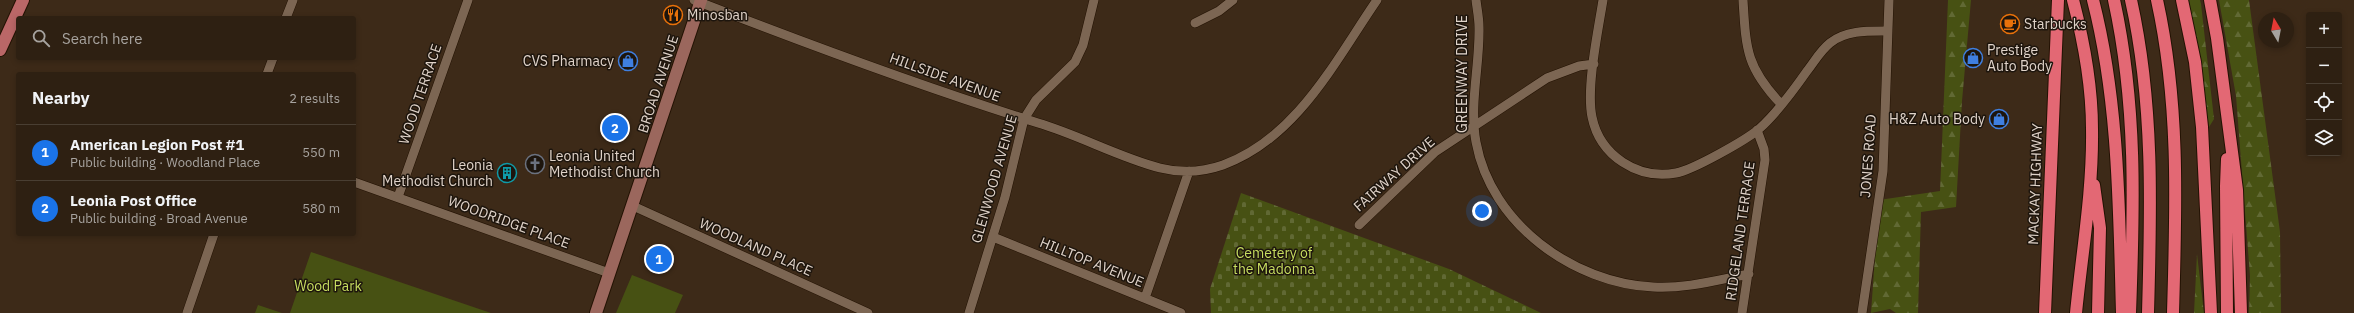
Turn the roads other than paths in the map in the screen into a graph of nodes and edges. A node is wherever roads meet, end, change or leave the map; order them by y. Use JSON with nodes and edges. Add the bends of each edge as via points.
{"nodes":[{"id":1,"x":23,"y":0,"type":"edge"},
{"id":2,"x":292,"y":0,"type":"edge"},
{"id":3,"x":468,"y":0,"type":"edge"},
{"id":4,"x":1094,"y":0,"type":"edge"},
{"id":5,"x":1234,"y":0,"type":"edge"},
{"id":6,"x":1377,"y":0,"type":"edge"},
{"id":7,"x":1476,"y":0,"type":"edge"},
{"id":8,"x":1602,"y":0,"type":"edge"},
{"id":9,"x":1743,"y":0,"type":"edge"},
{"id":10,"x":1889,"y":0,"type":"edge"},
{"id":11,"x":2058,"y":0,"type":"edge"},
{"id":12,"x":2073,"y":0,"type":"edge"},
{"id":13,"x":2094,"y":0,"type":"edge"},
{"id":14,"x":2114,"y":0,"type":"edge"},
{"id":15,"x":2131,"y":0,"type":"edge"},
{"id":16,"x":2156,"y":0,"type":"edge"},
{"id":17,"x":2182,"y":0,"type":"edge"},
{"id":18,"x":2210,"y":0,"type":"edge"},
{"id":19,"x":698,"y":1,"type":"edge"},
{"id":20,"x":287,"y":16,"type":"edge"},
{"id":21,"x":1194,"y":23,"type":"dead end"},
{"id":22,"x":1888,"y":31,"type":"junction"},
{"id":23,"x":0,"y":50,"type":"edge"},
{"id":24,"x":272,"y":60,"type":"edge"},
{"id":25,"x":1594,"y":64,"type":"junction"},
{"id":26,"x":268,"y":72,"type":"edge"},
{"id":27,"x":1781,"y":104,"type":"junction"},
{"id":28,"x":1024,"y":119,"type":"junction"},
{"id":29,"x":1474,"y":127,"type":"junction"},
{"id":30,"x":2229,"y":128,"type":"junction"},
{"id":31,"x":1757,"y":130,"type":"junction"},
{"id":32,"x":2091,"y":166,"type":"junction"},
{"id":33,"x":1189,"y":171,"type":"junction"},
{"id":34,"x":356,"y":183,"type":"edge"},
{"id":35,"x":398,"y":197,"type":"junction"},
{"id":36,"x":633,"y":206,"type":"junction"},
{"id":37,"x":1359,"y":225,"type":"dead end"},
{"id":38,"x":213,"y":236,"type":"edge"},
{"id":39,"x":993,"y":237,"type":"junction"},
{"id":40,"x":609,"y":272,"type":"junction"},
{"id":41,"x":1749,"y":274,"type":"junction"},
{"id":42,"x":1145,"y":298,"type":"junction"},
{"id":43,"x":187,"y":313,"type":"edge"},
{"id":44,"x":596,"y":313,"type":"edge"},
{"id":45,"x":868,"y":313,"type":"edge"},
{"id":46,"x":969,"y":313,"type":"edge"},
{"id":47,"x":1182,"y":313,"type":"edge"},
{"id":48,"x":1742,"y":313,"type":"edge"},
{"id":49,"x":1862,"y":313,"type":"edge"},
{"id":50,"x":2045,"y":313,"type":"edge"},
{"id":51,"x":2076,"y":313,"type":"edge"},
{"id":52,"x":2098,"y":313,"type":"edge"},
{"id":53,"x":2122,"y":313,"type":"edge"},
{"id":54,"x":2130,"y":313,"type":"edge"},
{"id":55,"x":2148,"y":313,"type":"edge"},
{"id":56,"x":2173,"y":313,"type":"edge"},
{"id":57,"x":2211,"y":313,"type":"edge"},
{"id":58,"x":2227,"y":313,"type":"edge"},
{"id":59,"x":2241,"y":313,"type":"edge"}],
"edges":[{"from":1,"to":23,"type":"main road"},
{"from":2,"to":20,"type":"street"},
{"from":3,"to":35,"type":"street","name":"WOOD TERRACE"},
{"from":4,"to":28,"type":"street","name":"GLENWOOD AVENUE","via":[[1083,45],[1075,62],[1036,100]]},
{"from":5,"to":21,"type":"street","via":[[1219,11]]},
{"from":6,"to":33,"type":"street","name":"HILLSIDE AVENUE","via":[[1310,98],[1291,120],[1269,139],[1237,159],[1216,167]]},
{"from":7,"to":29,"type":"street","name":"GREENWAY DRIVE","via":[[1479,27]]},
{"from":8,"to":25,"type":"street"},
{"from":9,"to":27,"type":"street","via":[[1749,57],[1761,82]]},
{"from":10,"to":22,"type":"street","name":"JONES ROAD"},
{"from":11,"to":50,"type":"highway","name":"MACKAY HIGHWAY"},
{"from":12,"to":32,"type":"highway","via":[[2084,48],[2090,94]]},
{"from":13,"to":53,"type":"highway","via":[[2103,46],[2116,159]]},
{"from":14,"to":54,"type":"highway","via":[[2126,65],[2133,135],[2134,209]]},
{"from":15,"to":55,"type":"highway","via":[[2142,61],[2149,138],[2151,198]]},
{"from":16,"to":56,"type":"highway","via":[[2169,72],[2175,133]]},
{"from":17,"to":57,"type":"highway","via":[[2195,62],[2202,127]]},
{"from":18,"to":30,"type":"highway"},
{"from":19,"to":28,"type":"street","name":"HILLSIDE AVENUE","via":[[937,90]]},
{"from":19,"to":36,"type":"street","name":"BROAD AVENUE"},
{"from":22,"to":27,"type":"street","via":[[1861,31],[1830,42]]},
{"from":22,"to":49,"type":"street","name":"JONES ROAD","via":[[1883,171]]},
{"from":24,"to":26,"type":"street"},
{"from":25,"to":29,"type":"street","name":"FAIRWAY DRIVE","via":[[1579,66],[1547,78]]},
{"from":25,"to":31,"type":"street","via":[[1591,104],[1596,129],[1609,151],[1630,166],[1653,174],[1678,173],[1697,166]]},
{"from":27,"to":31,"type":"street"},
{"from":28,"to":33,"type":"street","name":"HILLSIDE AVENUE","via":[[1161,168]]},
{"from":28,"to":39,"type":"street","name":"GLENWOOD AVENUE"},
{"from":29,"to":37,"type":"street","name":"FAIRWAY DRIVE","via":[[1422,164]]},
{"from":29,"to":41,"type":"street","name":"GREENWAY DRIVE","via":[[1481,158],[1489,178],[1512,215],[1540,244],[1576,267],[1614,281],[1654,287],[1694,285]]},
{"from":30,"to":58,"type":"highway","via":[[2226,186]]},
{"from":30,"to":59,"type":"highway","via":[[2238,210]]},
{"from":31,"to":41,"type":"street","name":"RIDGELAND TERRACE","via":[[1765,160]]},
{"from":32,"to":51,"type":"highway"},
{"from":32,"to":52,"type":"highway","via":[[2100,228]]},
{"from":33,"to":42,"type":"street"},
{"from":34,"to":35,"type":"street","name":"WOODRIDGE PLACE"},
{"from":35,"to":40,"type":"street","name":"WOODRIDGE PLACE"},
{"from":36,"to":40,"type":"street","name":"BROAD AVENUE"},
{"from":36,"to":45,"type":"street","name":"WOODLAND PLACE"},
{"from":38,"to":43,"type":"street"},
{"from":39,"to":42,"type":"street","name":"HILLTOP AVENUE"},
{"from":39,"to":46,"type":"street","name":"GLENWOOD AVENUE"},
{"from":40,"to":44,"type":"street","name":"BROAD AVENUE"},
{"from":41,"to":48,"type":"street","name":"RIDGELAND TERRACE"},
{"from":42,"to":47,"type":"street","name":"HILLTOP AVENUE"}]}
